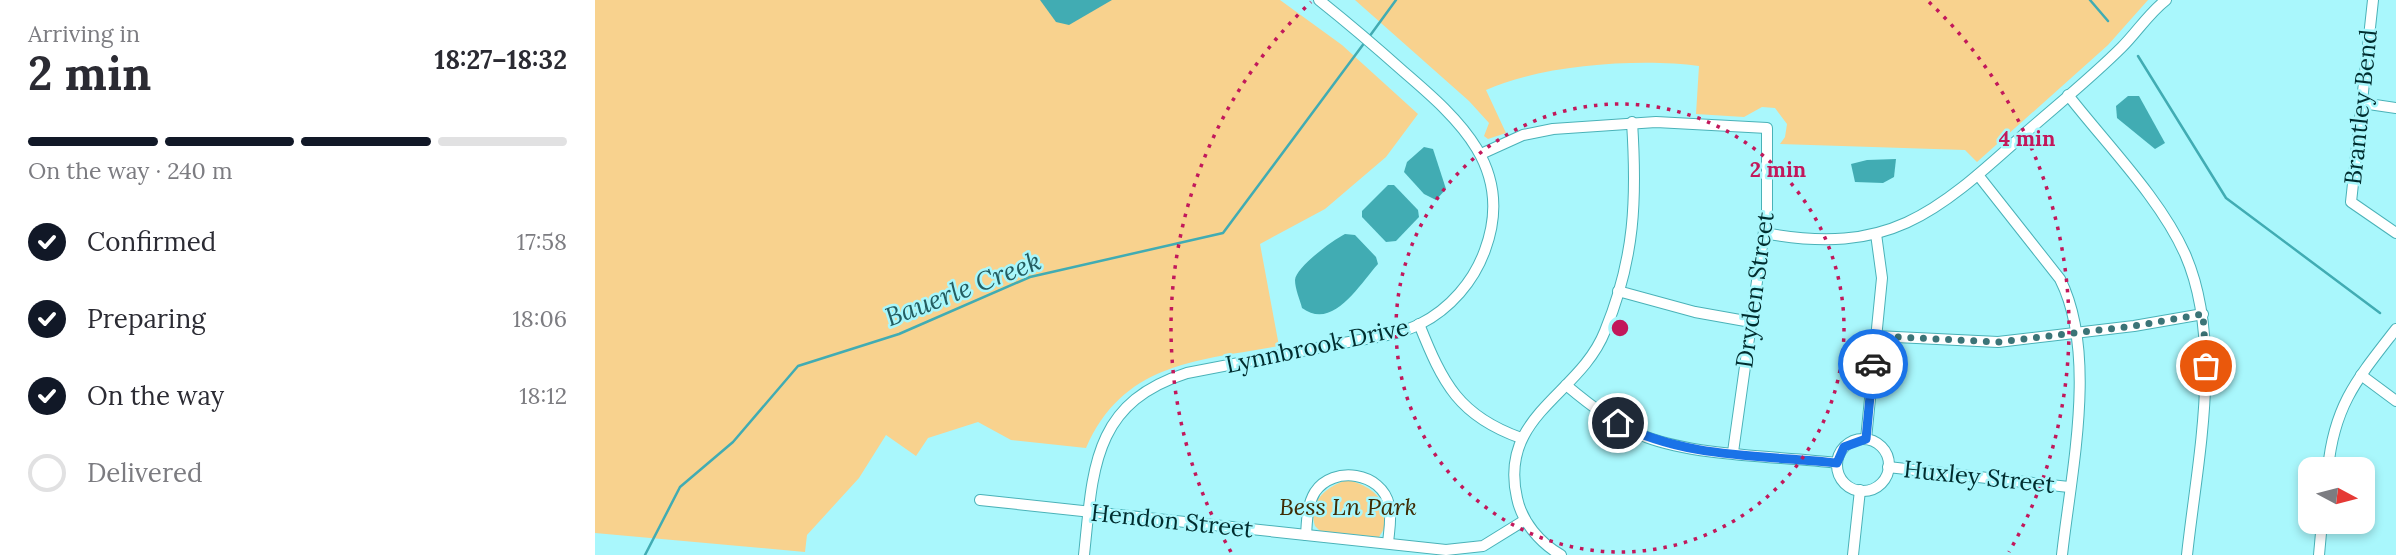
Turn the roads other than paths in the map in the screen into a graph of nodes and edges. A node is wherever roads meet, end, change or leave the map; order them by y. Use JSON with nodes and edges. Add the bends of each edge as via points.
{"nodes":[{"id":1,"x":1319,"y":0,"type":"edge"},
{"id":2,"x":2372,"y":0,"type":"edge"},
{"id":3,"x":2163,"y":1,"type":"edge"},
{"id":4,"x":2068,"y":95,"type":"junction"},
{"id":5,"x":2362,"y":103,"type":"junction"},
{"id":6,"x":2396,"y":108,"type":"edge"},
{"id":7,"x":1632,"y":122,"type":"junction"},
{"id":8,"x":1481,"y":154,"type":"junction"},
{"id":9,"x":1978,"y":176,"type":"junction"},
{"id":10,"x":1764,"y":233,"type":"junction"},
{"id":11,"x":2396,"y":233,"type":"edge"},
{"id":12,"x":1876,"y":234,"type":"junction"},
{"id":13,"x":1618,"y":291,"type":"junction"},
{"id":14,"x":2203,"y":314,"type":"junction"},
{"id":15,"x":1751,"y":322,"type":"junction"},
{"id":16,"x":1419,"y":324,"type":"junction"},
{"id":17,"x":2396,"y":329,"type":"edge"},
{"id":18,"x":2078,"y":334,"type":"junction"},
{"id":19,"x":1876,"y":336,"type":"junction"},
{"id":20,"x":2361,"y":375,"type":"junction"},
{"id":21,"x":1566,"y":385,"type":"junction"},
{"id":22,"x":2396,"y":401,"type":"edge"},
{"id":23,"x":1521,"y":438,"type":"junction"},
{"id":24,"x":1866,"y":439,"type":"junction"},
{"id":25,"x":1733,"y":452,"type":"junction"},
{"id":26,"x":2329,"y":457,"type":"edge"},
{"id":27,"x":1837,"y":463,"type":"junction"},
{"id":28,"x":1888,"y":467,"type":"junction"},
{"id":29,"x":2069,"y":488,"type":"junction"},
{"id":30,"x":1860,"y":490,"type":"junction"},
{"id":31,"x":980,"y":500,"type":"dead end"},
{"id":32,"x":1089,"y":512,"type":"junction"},
{"id":33,"x":1525,"y":520,"type":"junction"},
{"id":34,"x":2321,"y":534,"type":"edge"},
{"id":35,"x":1306,"y":535,"type":"junction"},
{"id":36,"x":1388,"y":543,"type":"junction"},
{"id":37,"x":1084,"y":555,"type":"edge"},
{"id":38,"x":1561,"y":555,"type":"edge"},
{"id":39,"x":1853,"y":555,"type":"edge"},
{"id":40,"x":2062,"y":555,"type":"edge"},
{"id":41,"x":2187,"y":555,"type":"edge"},
{"id":42,"x":2319,"y":555,"type":"edge"}],
"edges":[{"from":1,"to":8,"type":"street","name":"Lynnbrook Drive","via":[[1464,127]]},
{"from":2,"to":5,"type":"street","name":"Brantley Bend"},
{"from":3,"to":4,"type":"street","via":[[2121,48]]},
{"from":4,"to":9,"type":"street"},
{"from":4,"to":14,"type":"street","via":[[2172,230],[2193,275]]},
{"from":5,"to":6,"type":"street"},
{"from":5,"to":11,"type":"street","name":"Brantley Bend","via":[[2351,202]]},
{"from":7,"to":8,"type":"street","via":[[1532,132]]},
{"from":7,"to":10,"type":"street","name":"Dryden Street","via":[[1767,128]]},
{"from":7,"to":13,"type":"street","via":[[1635,207]]},
{"from":8,"to":16,"type":"street","name":"Lynnbrook Drive","via":[[1493,213],[1483,257],[1459,294]]},
{"from":9,"to":12,"type":"street","via":[[1929,213]]},
{"from":9,"to":18,"type":"street","via":[[2060,279]]},
{"from":10,"to":12,"type":"street","via":[[1821,240]]},
{"from":10,"to":15,"type":"street","name":"Dryden Street"},
{"from":12,"to":19,"type":"street","via":[[1882,266]]},
{"from":13,"to":15,"type":"street"},
{"from":13,"to":21,"type":"street","via":[[1601,342]]},
{"from":14,"to":18,"type":"street"},
{"from":14,"to":41,"type":"street","via":[[2205,376]]},
{"from":15,"to":25,"type":"street","name":"Dryden Street"},
{"from":16,"to":23,"type":"street","via":[[1459,403],[1486,424]]},
{"from":16,"to":32,"type":"street","name":"Lynnbrook Drive","via":[[1187,373],[1147,390],[1126,407],[1104,438],[1092,473]]},
{"from":17,"to":20,"type":"street"},
{"from":18,"to":19,"type":"street","via":[[1979,343]]},
{"from":18,"to":29,"type":"street","via":[[2080,379]]},
{"from":19,"to":24,"type":"street"},
{"from":20,"to":22,"type":"street"},
{"from":20,"to":26,"type":"street","via":[[2340,409]]},
{"from":21,"to":23,"type":"street"},
{"from":21,"to":25,"type":"street","via":[[1603,415],[1634,432],[1678,445]]},
{"from":23,"to":33,"type":"street","via":[[1514,477]]},
{"from":24,"to":27,"type":"street","via":[[1844,447]]},
{"from":24,"to":28,"type":"street","via":[[1885,452]]},
{"from":25,"to":27,"type":"street"},
{"from":27,"to":30,"type":"street","via":[[1846,484]]},
{"from":28,"to":29,"type":"street","name":"Huxley Street"},
{"from":28,"to":30,"type":"street","via":[[1876,487]]},
{"from":29,"to":40,"type":"street"},
{"from":30,"to":39,"type":"street"},
{"from":31,"to":32,"type":"street","name":"Hendon Street"},
{"from":32,"to":35,"type":"street","name":"Hendon Street"},
{"from":32,"to":37,"type":"street","name":"Lynnbrook Drive"},
{"from":33,"to":36,"type":"street","name":"Hendon Street","via":[[1493,542],[1474,548],[1446,550]]},
{"from":33,"to":38,"type":"street"},
{"from":34,"to":42,"type":"street"},
{"from":35,"to":36,"type":"street","name":"Hendon Street"},
{"from":35,"to":36,"type":"street","via":[[1316,491],[1332,478],[1358,476],[1374,483],[1386,496]]}]}
